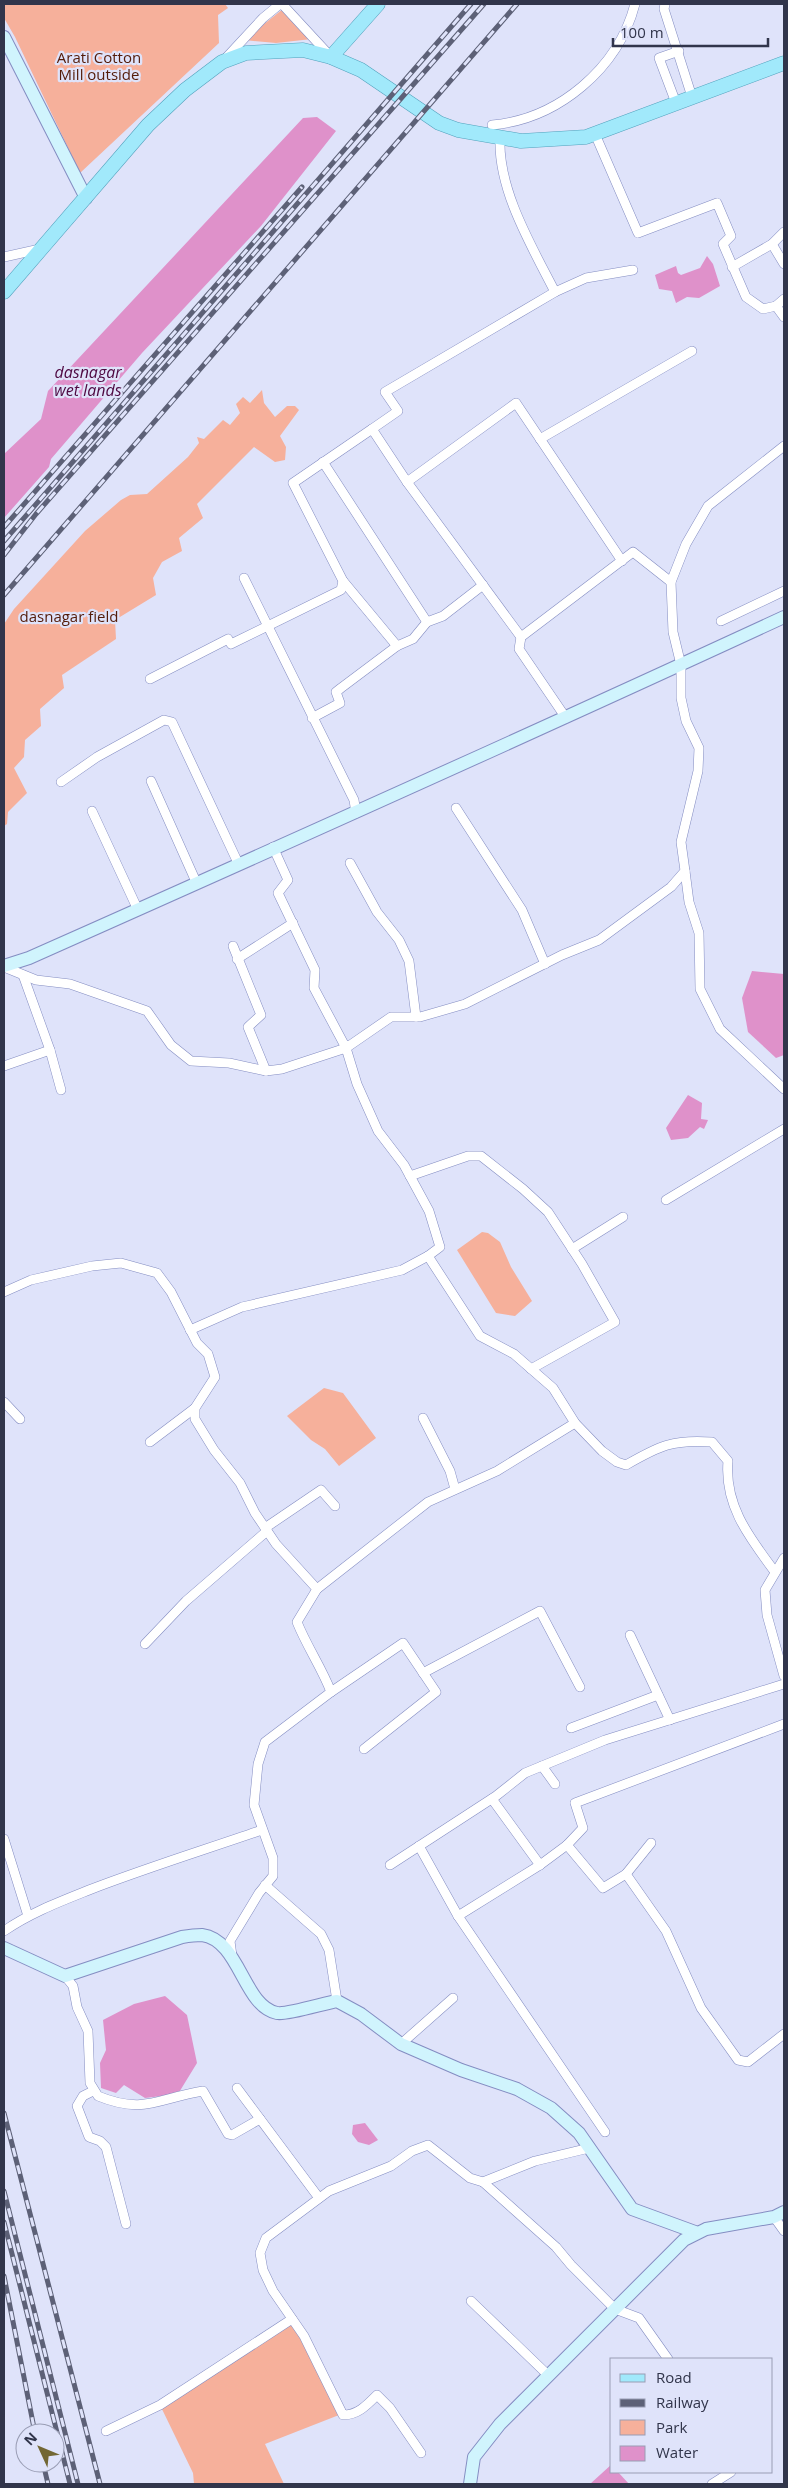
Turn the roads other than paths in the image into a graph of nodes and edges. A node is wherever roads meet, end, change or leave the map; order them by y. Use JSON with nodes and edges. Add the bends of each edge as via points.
{"nodes":[{"id":1,"x":281,"y":4,"type":"edge"},
{"id":2,"x":378,"y":4,"type":"edge"},
{"id":3,"x":635,"y":4,"type":"edge"},
{"id":4,"x":665,"y":4,"type":"edge"},
{"id":5,"x":4,"y":37,"type":"edge"},
{"id":6,"x":679,"y":51,"type":"junction"},
{"id":7,"x":331,"y":57,"type":"junction"},
{"id":8,"x":222,"y":62,"type":"junction"},
{"id":9,"x":784,"y":63,"type":"edge"},
{"id":10,"x":692,"y":97,"type":"junction"},
{"id":11,"x":676,"y":103,"type":"junction"},
{"id":12,"x":492,"y":125,"type":"dead end"},
{"id":13,"x":595,"y":134,"type":"junction"},
{"id":14,"x":500,"y":138,"type":"junction"},
{"id":15,"x":86,"y":198,"type":"junction"},
{"id":16,"x":784,"y":232,"type":"edge"},
{"id":17,"x":772,"y":244,"type":"junction"},
{"id":18,"x":42,"y":248,"type":"junction"},
{"id":19,"x":4,"y":258,"type":"edge"},
{"id":20,"x":784,"y":264,"type":"edge"},
{"id":21,"x":732,"y":267,"type":"junction"},
{"id":22,"x":633,"y":270,"type":"dead end"},
{"id":23,"x":4,"y":292,"type":"edge"},
{"id":24,"x":555,"y":292,"type":"junction"},
{"id":25,"x":784,"y":299,"type":"edge"},
{"id":26,"x":776,"y":306,"type":"junction"},
{"id":27,"x":784,"y":317,"type":"edge"},
{"id":28,"x":692,"y":351,"type":"dead end"},
{"id":29,"x":372,"y":429,"type":"junction"},
{"id":30,"x":540,"y":439,"type":"junction"},
{"id":31,"x":784,"y":446,"type":"edge"},
{"id":32,"x":323,"y":462,"type":"junction"},
{"id":33,"x":407,"y":482,"type":"junction"},
{"id":34,"x":622,"y":561,"type":"junction"},
{"id":35,"x":244,"y":578,"type":"dead end"},
{"id":36,"x":343,"y":581,"type":"junction"},
{"id":37,"x":671,"y":582,"type":"junction"},
{"id":38,"x":483,"y":584,"type":"junction"},
{"id":39,"x":784,"y":591,"type":"edge"},
{"id":40,"x":784,"y":617,"type":"edge"},
{"id":41,"x":721,"y":621,"type":"dead end"},
{"id":42,"x":427,"y":622,"type":"junction"},
{"id":43,"x":269,"y":626,"type":"junction"},
{"id":44,"x":521,"y":637,"type":"junction"},
{"id":45,"x":397,"y":646,"type":"junction"},
{"id":46,"x":681,"y":665,"type":"junction"},
{"id":47,"x":150,"y":679,"type":"dead end"},
{"id":48,"x":312,"y":718,"type":"junction"},
{"id":49,"x":566,"y":718,"type":"junction"},
{"id":50,"x":151,"y":781,"type":"dead end"},
{"id":51,"x":61,"y":782,"type":"dead end"},
{"id":52,"x":456,"y":808,"type":"dead end"},
{"id":53,"x":92,"y":811,"type":"dead end"},
{"id":54,"x":356,"y":813,"type":"junction"},
{"id":55,"x":273,"y":847,"type":"junction"},
{"id":56,"x":350,"y":863,"type":"dead end"},
{"id":57,"x":239,"y":865,"type":"junction"},
{"id":58,"x":685,"y":871,"type":"junction"},
{"id":59,"x":197,"y":884,"type":"junction"},
{"id":60,"x":138,"y":910,"type":"junction"},
{"id":61,"x":293,"y":923,"type":"junction"},
{"id":62,"x":232,"y":946,"type":"dead end"},
{"id":63,"x":237,"y":959,"type":"junction"},
{"id":64,"x":545,"y":964,"type":"junction"},
{"id":65,"x":4,"y":967,"type":"edge"},
{"id":66,"x":24,"y":975,"type":"junction"},
{"id":67,"x":416,"y":1017,"type":"junction"},
{"id":68,"x":346,"y":1048,"type":"junction"},
{"id":69,"x":50,"y":1050,"type":"junction"},
{"id":70,"x":4,"y":1066,"type":"edge"},
{"id":71,"x":266,"y":1071,"type":"junction"},
{"id":72,"x":784,"y":1089,"type":"edge"},
{"id":73,"x":61,"y":1090,"type":"dead end"},
{"id":74,"x":784,"y":1129,"type":"edge"},
{"id":75,"x":410,"y":1176,"type":"junction"},
{"id":76,"x":666,"y":1200,"type":"dead end"},
{"id":77,"x":623,"y":1217,"type":"dead end"},
{"id":78,"x":572,"y":1248,"type":"junction"},
{"id":79,"x":428,"y":1256,"type":"junction"},
{"id":80,"x":4,"y":1292,"type":"edge"},
{"id":81,"x":190,"y":1330,"type":"junction"},
{"id":82,"x":531,"y":1369,"type":"junction"},
{"id":83,"x":4,"y":1402,"type":"edge"},
{"id":84,"x":195,"y":1408,"type":"junction"},
{"id":85,"x":423,"y":1418,"type":"dead end"},
{"id":86,"x":20,"y":1419,"type":"dead end"},
{"id":87,"x":575,"y":1423,"type":"junction"},
{"id":88,"x":150,"y":1442,"type":"dead end"},
{"id":89,"x":455,"y":1489,"type":"junction"},
{"id":90,"x":335,"y":1506,"type":"dead end"},
{"id":91,"x":266,"y":1529,"type":"junction"},
{"id":92,"x":784,"y":1558,"type":"edge"},
{"id":93,"x":775,"y":1572,"type":"junction"},
{"id":94,"x":317,"y":1589,"type":"junction"},
{"id":95,"x":630,"y":1635,"type":"dead end"},
{"id":96,"x":145,"y":1644,"type":"dead end"},
{"id":97,"x":423,"y":1673,"type":"junction"},
{"id":98,"x":784,"y":1676,"type":"edge"},
{"id":99,"x":784,"y":1684,"type":"edge"},
{"id":100,"x":580,"y":1687,"type":"dead end"},
{"id":101,"x":331,"y":1692,"type":"junction"},
{"id":102,"x":658,"y":1695,"type":"junction"},
{"id":103,"x":670,"y":1720,"type":"junction"},
{"id":104,"x":784,"y":1724,"type":"edge"},
{"id":105,"x":571,"y":1728,"type":"dead end"},
{"id":106,"x":364,"y":1749,"type":"dead end"},
{"id":107,"x":542,"y":1766,"type":"junction"},
{"id":108,"x":555,"y":1784,"type":"dead end"},
{"id":109,"x":492,"y":1799,"type":"junction"},
{"id":110,"x":262,"y":1830,"type":"junction"},
{"id":111,"x":4,"y":1839,"type":"edge"},
{"id":112,"x":651,"y":1843,"type":"dead end"},
{"id":113,"x":567,"y":1845,"type":"junction"},
{"id":114,"x":418,"y":1846,"type":"junction"},
{"id":115,"x":390,"y":1865,"type":"dead end"},
{"id":116,"x":540,"y":1865,"type":"junction"},
{"id":117,"x":626,"y":1874,"type":"junction"},
{"id":118,"x":265,"y":1885,"type":"junction"},
{"id":119,"x":28,"y":1916,"type":"junction"},
{"id":120,"x":458,"y":1916,"type":"junction"},
{"id":121,"x":4,"y":1931,"type":"edge"},
{"id":122,"x":4,"y":1948,"type":"edge"},
{"id":123,"x":233,"y":1959,"type":"junction"},
{"id":124,"x":65,"y":1976,"type":"junction"},
{"id":125,"x":453,"y":1998,"type":"dead end"},
{"id":126,"x":337,"y":2001,"type":"junction"},
{"id":127,"x":784,"y":2034,"type":"edge"},
{"id":128,"x":401,"y":2044,"type":"junction"},
{"id":129,"x":237,"y":2088,"type":"dead end"},
{"id":130,"x":93,"y":2091,"type":"junction"},
{"id":131,"x":260,"y":2119,"type":"junction"},
{"id":132,"x":605,"y":2132,"type":"dead end"},
{"id":133,"x":589,"y":2148,"type":"junction"},
{"id":134,"x":482,"y":2182,"type":"junction"},
{"id":135,"x":319,"y":2198,"type":"junction"},
{"id":136,"x":779,"y":2215,"type":"edge"},
{"id":137,"x":126,"y":2224,"type":"dead end"},
{"id":138,"x":784,"y":2231,"type":"edge"},
{"id":139,"x":695,"y":2232,"type":"junction"},
{"id":140,"x":471,"y":2301,"type":"dead end"},
{"id":141,"x":615,"y":2309,"type":"junction"},
{"id":142,"x":292,"y":2319,"type":"junction"},
{"id":143,"x":667,"y":2358,"type":"edge"},
{"id":144,"x":548,"y":2376,"type":"junction"},
{"id":145,"x":106,"y":2431,"type":"dead end"},
{"id":146,"x":421,"y":2452,"type":"dead end"},
{"id":147,"x":729,"y":2473,"type":"edge"},
{"id":148,"x":471,"y":2482,"type":"edge"},
{"id":149,"x":712,"y":2484,"type":"edge"}],
"edges":[{"from":1,"to":7,"type":"street"},
{"from":1,"to":8,"type":"street","via":[[263,18]]},
{"from":2,"to":7,"type":"main road"},
{"from":3,"to":12,"type":"street","via":[[621,39],[607,62],[565,101],[515,123]]},
{"from":4,"to":6,"type":"street"},
{"from":5,"to":15,"type":"street"},
{"from":6,"to":10,"type":"street"},
{"from":6,"to":11,"type":"street","via":[[659,58]]},
{"from":7,"to":8,"type":"main road","via":[[303,50],[273,50],[246,53]]},
{"from":7,"to":14,"type":"main road","via":[[368,74],[439,123]]},
{"from":8,"to":15,"type":"main road","via":[[185,90],[148,126]]},
{"from":9,"to":10,"type":"main road"},
{"from":10,"to":11,"type":"main road"},
{"from":11,"to":13,"type":"main road"},
{"from":13,"to":14,"type":"main road","via":[[521,141]]},
{"from":13,"to":21,"type":"street","via":[[638,233],[717,203],[730,236],[723,244]]},
{"from":14,"to":24,"type":"street","via":[[503,174],[522,228]]},
{"from":15,"to":18,"type":"main road"},
{"from":16,"to":17,"type":"street"},
{"from":17,"to":20,"type":"street"},
{"from":17,"to":21,"type":"street"},
{"from":18,"to":19,"type":"street"},
{"from":18,"to":23,"type":"main road"},
{"from":21,"to":26,"type":"street","via":[[746,297],[763,308]]},
{"from":22,"to":24,"type":"street","via":[[586,278]]},
{"from":24,"to":29,"type":"street","via":[[385,392],[398,411]]},
{"from":25,"to":26,"type":"street"},
{"from":26,"to":27,"type":"street"},
{"from":28,"to":30,"type":"street"},
{"from":29,"to":32,"type":"street"},
{"from":29,"to":33,"type":"street"},
{"from":30,"to":33,"type":"street","via":[[516,403]]},
{"from":30,"to":34,"type":"street"},
{"from":31,"to":37,"type":"street","via":[[708,506],[686,544]]},
{"from":32,"to":36,"type":"street","via":[[293,483]]},
{"from":32,"to":42,"type":"street"},
{"from":33,"to":38,"type":"street"},
{"from":34,"to":37,"type":"street","via":[[633,552]]},
{"from":34,"to":44,"type":"street"},
{"from":35,"to":43,"type":"street"},
{"from":36,"to":43,"type":"street","via":[[341,590]]},
{"from":36,"to":45,"type":"street"},
{"from":37,"to":46,"type":"street","via":[[673,632]]},
{"from":38,"to":42,"type":"street","via":[[443,616]]},
{"from":38,"to":44,"type":"street"},
{"from":39,"to":41,"type":"street"},
{"from":40,"to":46,"type":"street"},
{"from":42,"to":45,"type":"street","via":[[413,639]]},
{"from":43,"to":47,"type":"street","via":[[232,644],[228,639]]},
{"from":43,"to":48,"type":"street"},
{"from":44,"to":49,"type":"street","via":[[519,649]]},
{"from":45,"to":48,"type":"street","via":[[336,692],[340,703]]},
{"from":46,"to":49,"type":"street"},
{"from":46,"to":58,"type":"street","via":[[681,698],[686,721],[699,748],[698,771],[680,842]]},
{"from":48,"to":54,"type":"street","via":[[354,800]]},
{"from":49,"to":54,"type":"street"},
{"from":50,"to":59,"type":"street"},
{"from":51,"to":57,"type":"street","via":[[96,757],[164,720],[172,722]]},
{"from":52,"to":64,"type":"street","via":[[522,910]]},
{"from":53,"to":60,"type":"street"},
{"from":54,"to":55,"type":"street"},
{"from":55,"to":57,"type":"street"},
{"from":55,"to":61,"type":"street","via":[[288,880],[278,893]]},
{"from":56,"to":67,"type":"street","via":[[409,961]]},
{"from":57,"to":59,"type":"street"},
{"from":58,"to":64,"type":"street","via":[[671,887],[599,940]]},
{"from":58,"to":72,"type":"street","via":[[689,902],[699,933],[700,989],[720,1029]]},
{"from":59,"to":60,"type":"street"},
{"from":60,"to":65,"type":"street"},
{"from":61,"to":63,"type":"street"},
{"from":61,"to":68,"type":"street","via":[[315,970],[314,988]]},
{"from":62,"to":63,"type":"street"},
{"from":63,"to":71,"type":"street","via":[[262,1015],[248,1027]]},
{"from":64,"to":67,"type":"street","via":[[465,1004]]},
{"from":65,"to":66,"type":"street"},
{"from":66,"to":69,"type":"street"},
{"from":66,"to":71,"type":"street","via":[[36,980],[70,984],[147,1012],[171,1045],[191,1061],[229,1063]]},
{"from":67,"to":68,"type":"street","via":[[391,1017]]},
{"from":68,"to":71,"type":"street"},
{"from":68,"to":75,"type":"street","via":[[357,1084],[378,1131]]},
{"from":69,"to":70,"type":"street"},
{"from":69,"to":73,"type":"street"},
{"from":74,"to":76,"type":"street"},
{"from":75,"to":78,"type":"street","via":[[468,1156],[481,1156],[548,1212]]},
{"from":75,"to":79,"type":"street","via":[[429,1211],[440,1247]]},
{"from":77,"to":78,"type":"street"},
{"from":78,"to":82,"type":"street","via":[[615,1322]]},
{"from":79,"to":81,"type":"street","via":[[402,1270],[242,1307]]},
{"from":79,"to":82,"type":"street","via":[[480,1336],[514,1354]]},
{"from":80,"to":81,"type":"street","via":[[31,1280],[121,1263],[157,1273],[172,1292]]},
{"from":81,"to":84,"type":"street","via":[[208,1354],[215,1377]]},
{"from":82,"to":87,"type":"street","via":[[553,1388]]},
{"from":83,"to":86,"type":"street"},
{"from":84,"to":88,"type":"street"},
{"from":84,"to":91,"type":"street","via":[[195,1419],[240,1483]]},
{"from":85,"to":89,"type":"street","via":[[450,1471]]},
{"from":87,"to":89,"type":"street","via":[[497,1471]]},
{"from":87,"to":93,"type":"street","via":[[602,1451],[626,1465],[658,1447],[689,1440],[712,1442],[728,1461],[727,1476],[734,1510],[744,1530]]},
{"from":89,"to":94,"type":"street","via":[[428,1502]]},
{"from":90,"to":91,"type":"street","via":[[321,1490]]},
{"from":91,"to":94,"type":"street"},
{"from":91,"to":96,"type":"street","via":[[186,1601]]},
{"from":92,"to":93,"type":"street"},
{"from":93,"to":98,"type":"street","via":[[766,1590],[767,1616]]},
{"from":94,"to":101,"type":"street","via":[[297,1622]]},
{"from":95,"to":102,"type":"street"},
{"from":97,"to":100,"type":"street","via":[[540,1611]]},
{"from":97,"to":101,"type":"street","via":[[403,1643]]},
{"from":97,"to":106,"type":"street","via":[[436,1692]]},
{"from":99,"to":103,"type":"street"},
{"from":101,"to":110,"type":"street","via":[[265,1742],[254,1788],[254,1805]]},
{"from":102,"to":103,"type":"street"},
{"from":102,"to":105,"type":"street"},
{"from":103,"to":107,"type":"street","via":[[605,1740]]},
{"from":104,"to":113,"type":"street","via":[[574,1802],[584,1828]]},
{"from":107,"to":108,"type":"street"},
{"from":107,"to":109,"type":"street","via":[[525,1773]]},
{"from":109,"to":114,"type":"street"},
{"from":109,"to":116,"type":"street"},
{"from":110,"to":118,"type":"street","via":[[273,1858],[273,1876]]},
{"from":110,"to":119,"type":"street","via":[[126,1876]]},
{"from":111,"to":119,"type":"street"},
{"from":112,"to":117,"type":"street"},
{"from":113,"to":116,"type":"street"},
{"from":113,"to":117,"type":"street","via":[[603,1888]]},
{"from":114,"to":115,"type":"street"},
{"from":114,"to":120,"type":"street"},
{"from":116,"to":120,"type":"street"},
{"from":117,"to":127,"type":"street","via":[[666,1931],[701,2008],[738,2060],[748,2062]]},
{"from":118,"to":123,"type":"street","via":[[230,1941]]},
{"from":118,"to":126,"type":"street","via":[[321,1934],[329,1950]]},
{"from":119,"to":121,"type":"street"},
{"from":120,"to":132,"type":"street"},
{"from":122,"to":124,"type":"street"},
{"from":123,"to":124,"type":"street","via":[[218,1943],[203,1935],[182,1937]]},
{"from":123,"to":126,"type":"street","via":[[259,2005],[278,2013]]},
{"from":124,"to":130,"type":"street","via":[[73,1986],[77,2007],[88,2031]]},
{"from":125,"to":128,"type":"street"},
{"from":126,"to":128,"type":"street","via":[[361,2014]]},
{"from":128,"to":133,"type":"street","via":[[460,2070],[517,2089],[551,2108],[579,2133]]},
{"from":129,"to":131,"type":"street"},
{"from":130,"to":131,"type":"street","via":[[111,2102],[149,2105],[202,2091],[228,2134],[232,2135]]},
{"from":130,"to":137,"type":"street","via":[[83,2096],[77,2106],[89,2137],[106,2146]]},
{"from":131,"to":135,"type":"street"},
{"from":133,"to":134,"type":"street","via":[[535,2160]]},
{"from":133,"to":139,"type":"street","via":[[632,2209]]},
{"from":134,"to":135,"type":"street","via":[[470,2178],[428,2144],[390,2166],[348,2182]]},
{"from":134,"to":141,"type":"street","via":[[556,2247]]},
{"from":135,"to":142,"type":"street","via":[[266,2238],[260,2253],[263,2270],[273,2291]]},
{"from":136,"to":138,"type":"street"},
{"from":136,"to":139,"type":"street"},
{"from":139,"to":141,"type":"street"},
{"from":140,"to":144,"type":"street"},
{"from":141,"to":143,"type":"street","via":[[639,2318]]},
{"from":141,"to":144,"type":"street"},
{"from":142,"to":145,"type":"street","via":[[160,2405]]},
{"from":142,"to":146,"type":"street","via":[[344,2415],[352,2415],[377,2395]]},
{"from":144,"to":148,"type":"street","via":[[480,2447],[474,2457]]},
{"from":147,"to":149,"type":"street"}]}
